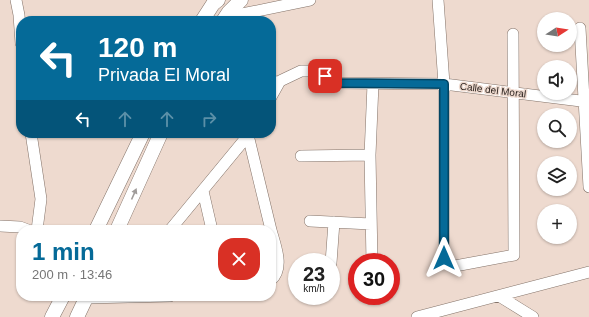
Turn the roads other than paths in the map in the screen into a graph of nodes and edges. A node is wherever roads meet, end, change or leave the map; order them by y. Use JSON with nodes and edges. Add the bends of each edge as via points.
{"nodes":[{"id":1,"x":16,"y":0,"type":"edge"},
{"id":2,"x":241,"y":0,"type":"edge"},
{"id":3,"x":310,"y":0,"type":"edge"},
{"id":4,"x":438,"y":0,"type":"edge"},
{"id":5,"x":214,"y":1,"type":"edge"},
{"id":6,"x":19,"y":16,"type":"edge"},
{"id":7,"x":205,"y":16,"type":"edge"},
{"id":8,"x":226,"y":16,"type":"edge"},
{"id":9,"x":580,"y":28,"type":"dead end"},
{"id":10,"x":513,"y":34,"type":"dead end"},
{"id":11,"x":276,"y":82,"type":"edge"},
{"id":12,"x":373,"y":84,"type":"junction"},
{"id":13,"x":444,"y":84,"type":"junction"},
{"id":14,"x":513,"y":93,"type":"junction"},
{"id":15,"x":587,"y":101,"type":"edge"},
{"id":16,"x":32,"y":138,"type":"edge"},
{"id":17,"x":141,"y":138,"type":"edge"},
{"id":18,"x":159,"y":138,"type":"edge"},
{"id":19,"x":246,"y":138,"type":"edge"},
{"id":20,"x":250,"y":138,"type":"edge"},
{"id":21,"x":370,"y":155,"type":"junction"},
{"id":22,"x":301,"y":156,"type":"dead end"},
{"id":23,"x":589,"y":187,"type":"edge"},
{"id":24,"x":203,"y":191,"type":"junction"},
{"id":25,"x":310,"y":221,"type":"dead end"},
{"id":26,"x":334,"y":222,"type":"junction"},
{"id":27,"x":371,"y":224,"type":"junction"},
{"id":28,"x":38,"y":225,"type":"edge"},
{"id":29,"x":98,"y":225,"type":"edge"},
{"id":30,"x":119,"y":225,"type":"edge"},
{"id":31,"x":174,"y":225,"type":"edge"},
{"id":32,"x":211,"y":225,"type":"edge"},
{"id":33,"x":270,"y":225,"type":"edge"},
{"id":34,"x":0,"y":226,"type":"edge"},
{"id":35,"x":16,"y":227,"type":"edge"},
{"id":36,"x":276,"y":252,"type":"edge"},
{"id":37,"x":332,"y":253,"type":"edge"},
{"id":38,"x":372,"y":253,"type":"edge"},
{"id":39,"x":589,"y":272,"type":"edge"},
{"id":40,"x":276,"y":273,"type":"edge"},
{"id":41,"x":499,"y":296,"type":"junction"},
{"id":42,"x":60,"y":301,"type":"edge"},
{"id":43,"x":84,"y":301,"type":"edge"},
{"id":44,"x":52,"y":317,"type":"edge"},
{"id":45,"x":77,"y":317,"type":"edge"},
{"id":46,"x":417,"y":317,"type":"edge"},
{"id":47,"x":533,"y":317,"type":"edge"}],
"edges":[{"from":1,"to":6,"type":"street"},
{"from":2,"to":8,"type":"main road"},
{"from":3,"to":8,"type":"street"},
{"from":4,"to":13,"type":"street"},
{"from":5,"to":7,"type":"main road"},
{"from":9,"to":15,"type":"street"},
{"from":10,"to":14,"type":"street"},
{"from":11,"to":12,"type":"street","name":"Calle del Moral","via":[[301,71],[312,71],[339,83]]},
{"from":12,"to":13,"type":"street","name":"Calle del Moral"},
{"from":12,"to":21,"type":"street"},
{"from":13,"to":14,"type":"street","name":"Calle del Moral"},
{"from":13,"to":14,"type":"street","via":[[444,258],[448,264],[455,266],[514,255]]},
{"from":14,"to":15,"type":"street","name":"Calle del Moral"},
{"from":15,"to":23,"type":"street"},
{"from":16,"to":28,"type":"street","via":[[41,199]]},
{"from":17,"to":29,"type":"main road"},
{"from":30,"to":18,"type":"main road","one_way":true},
{"from":19,"to":24,"type":"street"},
{"from":20,"to":33,"type":"street"},
{"from":21,"to":22,"type":"street"},
{"from":21,"to":27,"type":"street"},
{"from":24,"to":31,"type":"street"},
{"from":24,"to":32,"type":"street"},
{"from":25,"to":26,"type":"street"},
{"from":26,"to":27,"type":"street"},
{"from":26,"to":37,"type":"street"},
{"from":27,"to":38,"type":"street"},
{"from":34,"to":35,"type":"street"},
{"from":36,"to":40,"type":"street","via":[[279,265]]},
{"from":39,"to":41,"type":"street"},
{"from":41,"to":46,"type":"street"},
{"from":41,"to":47,"type":"street"},
{"from":42,"to":44,"type":"main road"},
{"from":43,"to":45,"type":"main road"}]}
